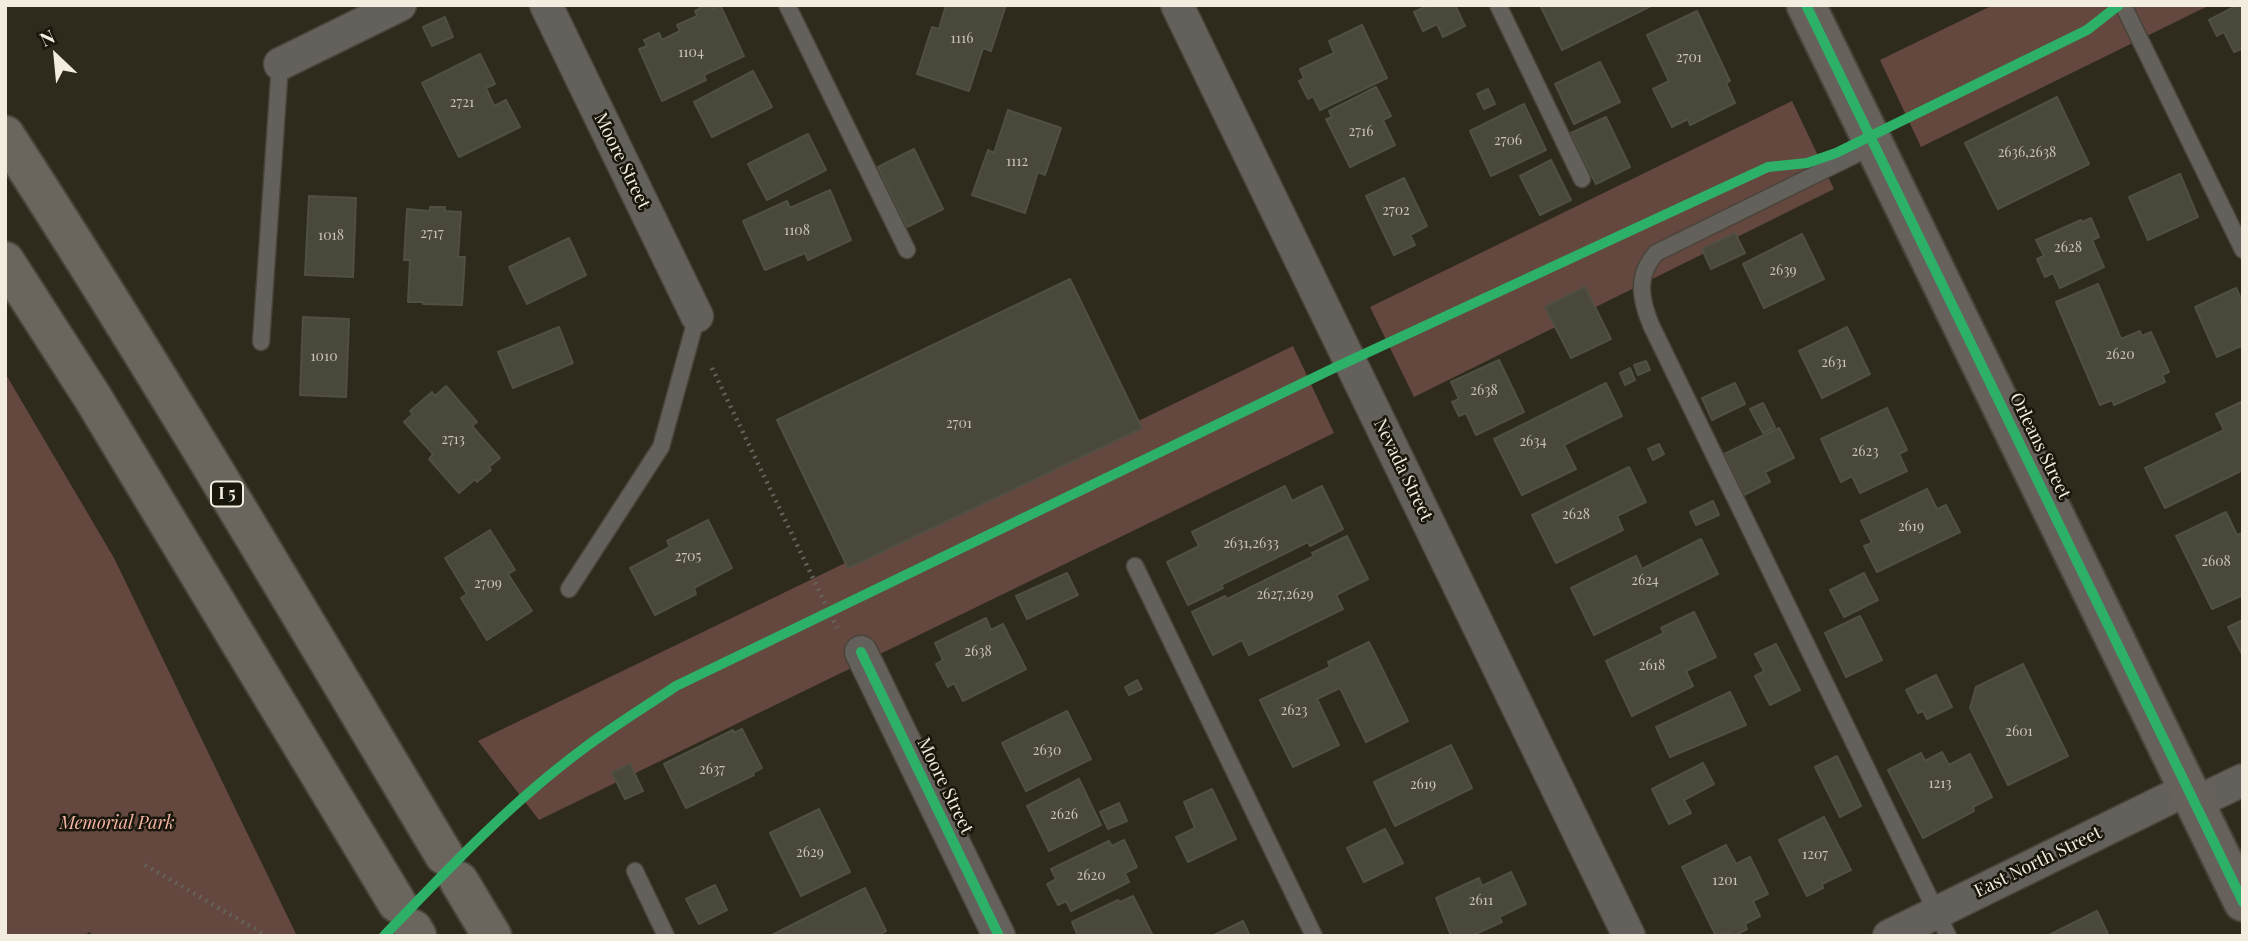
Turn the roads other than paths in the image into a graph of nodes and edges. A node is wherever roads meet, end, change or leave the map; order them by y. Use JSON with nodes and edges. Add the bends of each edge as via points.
{"nodes":[{"id":1,"x":400,"y":5,"type":"edge"},
{"id":2,"x":546,"y":5,"type":"edge"},
{"id":3,"x":787,"y":5,"type":"edge"},
{"id":4,"x":1177,"y":5,"type":"edge"},
{"id":5,"x":1498,"y":5,"type":"edge"},
{"id":6,"x":1807,"y":5,"type":"edge"},
{"id":7,"x":2123,"y":5,"type":"edge"},
{"id":8,"x":280,"y":64,"type":"joint"},
{"id":9,"x":5,"y":135,"type":"edge"},
{"id":10,"x":1875,"y":145,"type":"junction"},
{"id":11,"x":1582,"y":179,"type":"dead end"},
{"id":12,"x":907,"y":250,"type":"dead end"},
{"id":13,"x":2243,"y":250,"type":"edge"},
{"id":14,"x":5,"y":261,"type":"edge"},
{"id":15,"x":697,"y":316,"type":"joint"},
{"id":16,"x":261,"y":342,"type":"dead end"},
{"id":17,"x":1135,"y":566,"type":"dead end"},
{"id":18,"x":569,"y":589,"type":"dead end"},
{"id":19,"x":861,"y":652,"type":"road end"},
{"id":20,"x":2243,"y":780,"type":"edge"},
{"id":21,"x":2191,"y":796,"type":"junction"},
{"id":22,"x":635,"y":871,"type":"dead end"},
{"id":23,"x":2243,"y":902,"type":"edge"},
{"id":24,"x":409,"y":922,"type":"edge"},
{"id":25,"x":1942,"y":924,"type":"edge"},
{"id":26,"x":492,"y":936,"type":"edge"},
{"id":27,"x":666,"y":936,"type":"edge"},
{"id":28,"x":999,"y":936,"type":"edge"},
{"id":29,"x":1314,"y":936,"type":"edge"},
{"id":30,"x":1629,"y":936,"type":"edge"},
{"id":31,"x":1889,"y":936,"type":"edge"}],
"edges":[{"from":1,"to":8,"type":"street"},
{"from":2,"to":15,"type":"street","name":"Moore Street"},
{"from":3,"to":12,"type":"lane"},
{"from":4,"to":30,"type":"street","name":"Nevada Street"},
{"from":5,"to":11,"type":"lane"},
{"from":6,"to":10,"type":"main road","name":"Orleans Street"},
{"from":7,"to":13,"type":"lane"},
{"from":8,"to":16,"type":"lane"},
{"from":9,"to":26,"type":"highway","number":"I 5"},
{"from":10,"to":21,"type":"main road","name":"Orleans Street"},
{"from":10,"to":25,"type":"lane","via":[[1656,253],[1644,270],[1640,292],[1651,325]]},
{"from":14,"to":24,"type":"highway","via":[[93,398]]},
{"from":15,"to":18,"type":"lane","via":[[661,447]]},
{"from":17,"to":29,"type":"lane"},
{"from":19,"to":28,"type":"street","name":"Moore Street"},
{"from":20,"to":21,"type":"street","name":"East North Street"},
{"from":21,"to":23,"type":"main road","name":"Orleans Street"},
{"from":21,"to":25,"type":"street","name":"East North Street"},
{"from":22,"to":27,"type":"lane"},
{"from":25,"to":31,"type":"street","name":"East North Street"}]}
